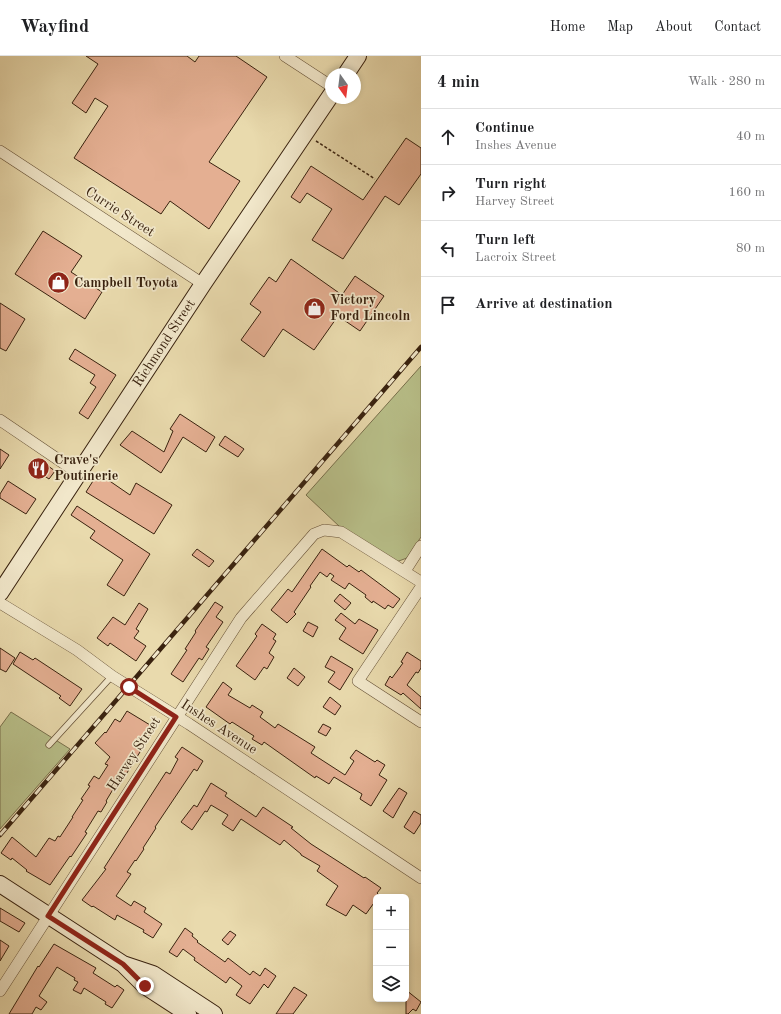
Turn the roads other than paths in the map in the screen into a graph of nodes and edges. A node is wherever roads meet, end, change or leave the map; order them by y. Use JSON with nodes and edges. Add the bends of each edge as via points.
{"nodes":[{"id":1,"x":285,"y":56,"type":"edge"},
{"id":2,"x":358,"y":56,"type":"edge"},
{"id":3,"x":350,"y":68,"type":"edge"},
{"id":4,"x":325,"y":82,"type":"edge"},
{"id":5,"x":325,"y":104,"type":"edge"},
{"id":6,"x":0,"y":151,"type":"edge"},
{"id":7,"x":203,"y":284,"type":"junction"},
{"id":8,"x":0,"y":420,"type":"edge"},
{"id":9,"x":78,"y":473,"type":"junction"},
{"id":10,"x":421,"y":546,"type":"edge"},
{"id":11,"x":405,"y":571,"type":"junction"},
{"id":12,"x":421,"y":582,"type":"edge"},
{"id":13,"x":421,"y":587,"type":"edge"},
{"id":14,"x":0,"y":593,"type":"edge"},
{"id":15,"x":0,"y":603,"type":"edge"},
{"id":16,"x":112,"y":676,"type":"junction"},
{"id":17,"x":176,"y":717,"type":"junction"},
{"id":18,"x":421,"y":722,"type":"edge"},
{"id":19,"x":49,"y":745,"type":"dead end"},
{"id":20,"x":421,"y":878,"type":"edge"},
{"id":21,"x":0,"y":884,"type":"edge"},
{"id":22,"x":48,"y":916,"type":"junction"},
{"id":23,"x":123,"y":964,"type":"junction"},
{"id":24,"x":0,"y":991,"type":"edge"},
{"id":25,"x":188,"y":1014,"type":"edge"},
{"id":26,"x":214,"y":1014,"type":"edge"}],
"edges":[{"from":1,"to":4,"type":"street"},
{"from":2,"to":3,"type":"main road"},
{"from":5,"to":7,"type":"main road","name":"Richmond Street"},
{"from":6,"to":7,"type":"street","name":"Currie Street"},
{"from":7,"to":9,"type":"main road","name":"Richmond Street"},
{"from":8,"to":9,"type":"street"},
{"from":9,"to":14,"type":"main road","name":"Richmond Street"},
{"from":10,"to":11,"type":"street"},
{"from":11,"to":12,"type":"street"},
{"from":11,"to":17,"type":"street","name":"Harvey Street","via":[[341,532],[324,530],[314,534],[241,618]]},
{"from":13,"to":18,"type":"street","via":[[358,681]]},
{"from":15,"to":16,"type":"street","name":"Inshes Avenue","via":[[77,650]]},
{"from":16,"to":17,"type":"street","name":"Inshes Avenue"},
{"from":16,"to":19,"type":"lane"},
{"from":17,"to":20,"type":"street","name":"Inshes Avenue"},
{"from":17,"to":22,"type":"street","name":"Harvey Street"},
{"from":21,"to":22,"type":"main road"},
{"from":22,"to":23,"type":"main road"},
{"from":22,"to":24,"type":"street","name":"Harvey Street"},
{"from":23,"to":25,"type":"main road","via":[[145,986]]},
{"from":23,"to":26,"type":"main road","via":[[153,974]]}]}
